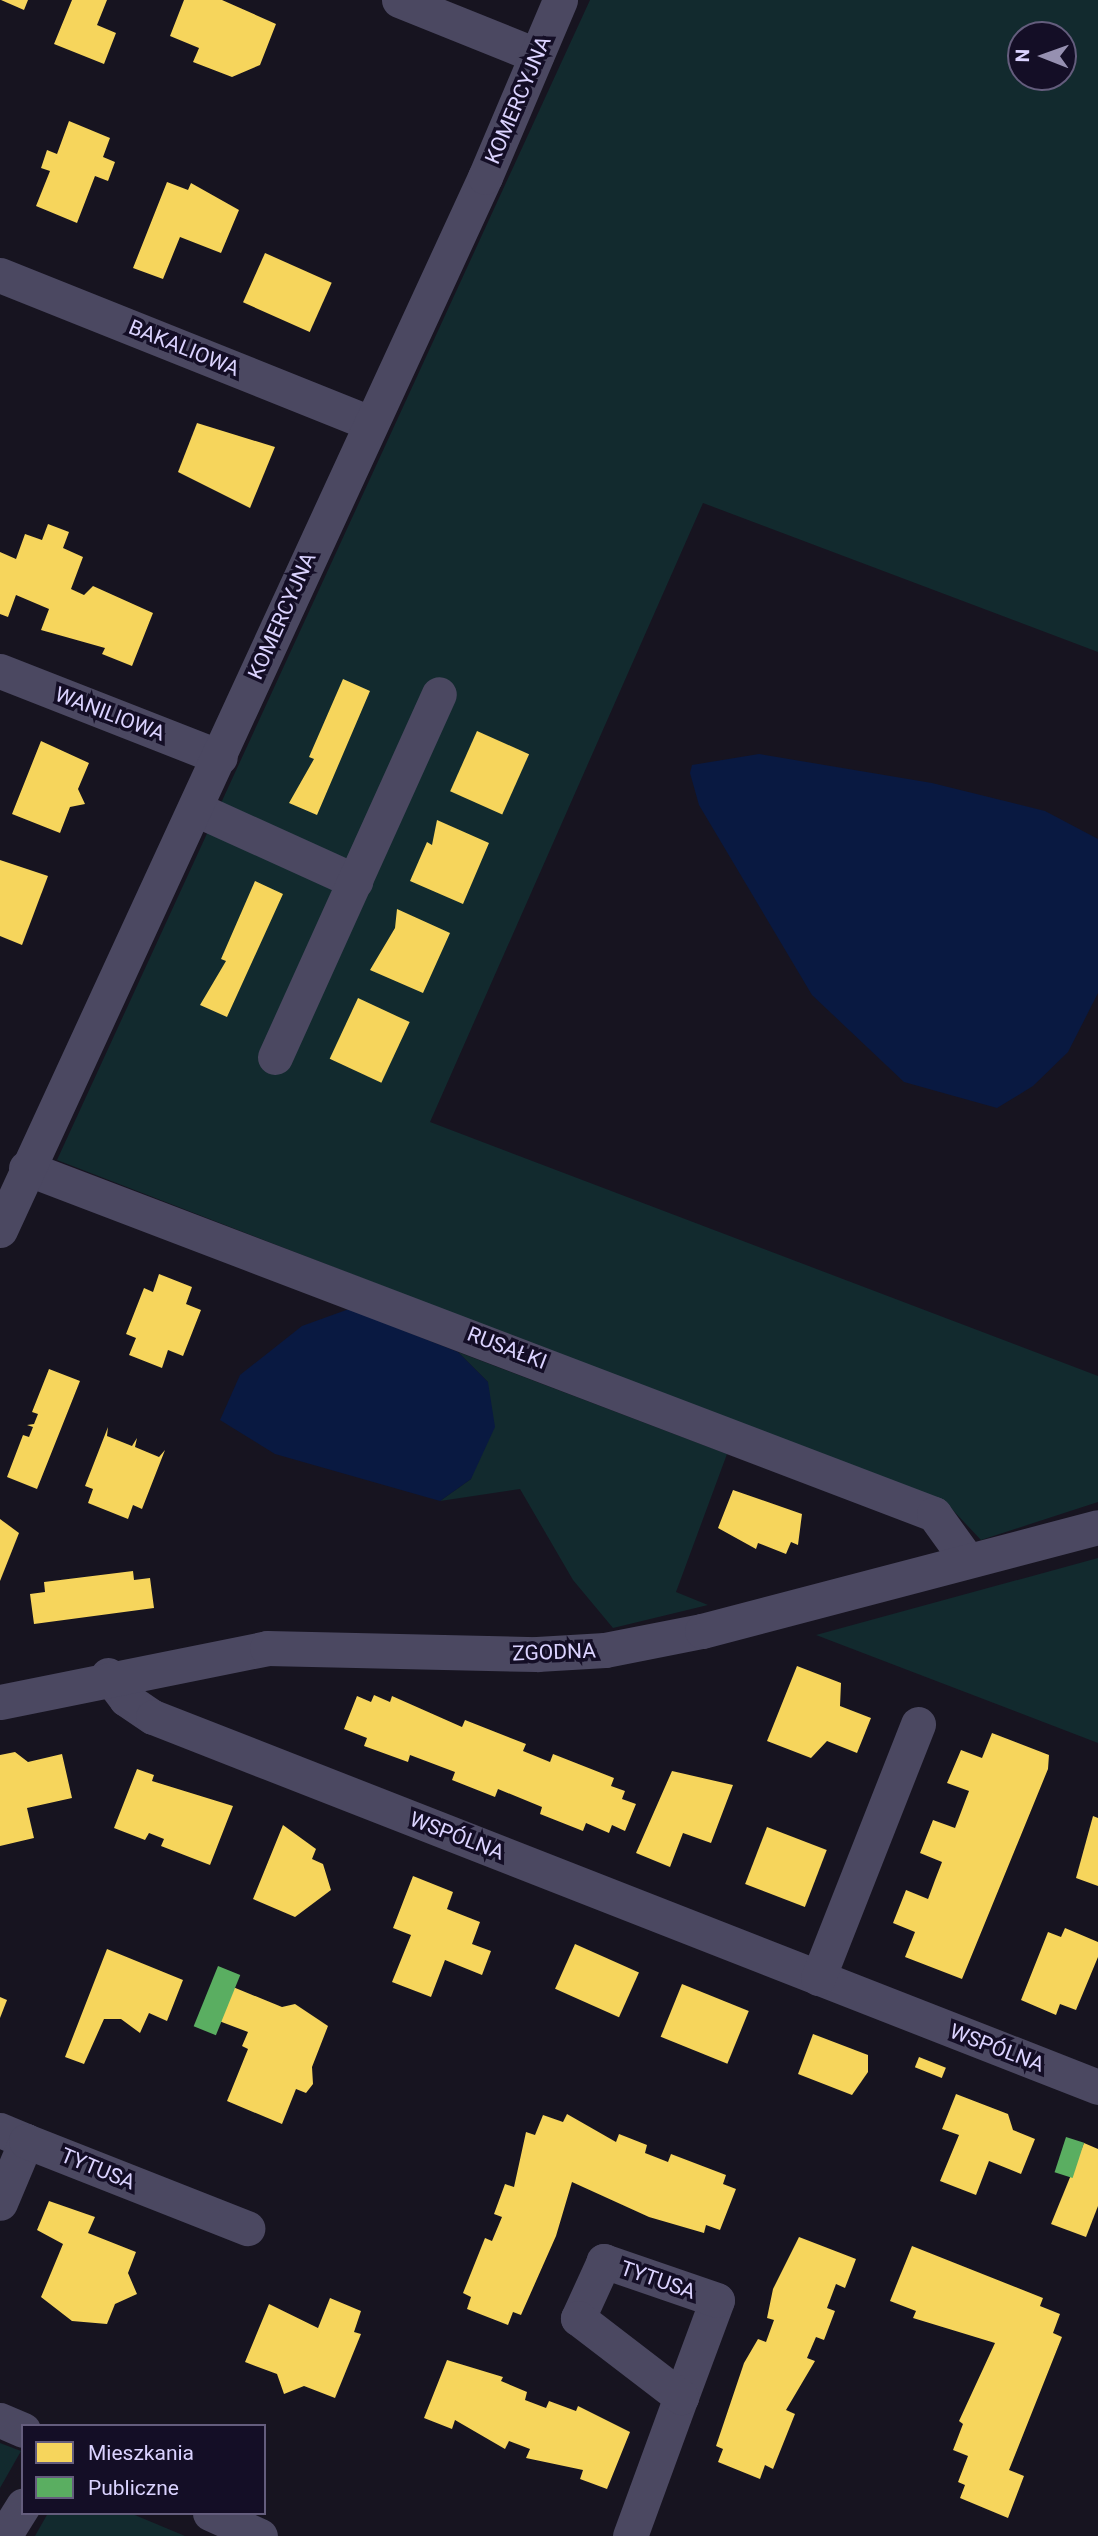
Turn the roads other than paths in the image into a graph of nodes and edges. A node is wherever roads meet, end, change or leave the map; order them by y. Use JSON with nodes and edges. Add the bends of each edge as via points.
{"nodes":[{"id":1,"x":399,"y":0,"type":"edge"},
{"id":2,"x":560,"y":0,"type":"edge"},
{"id":3,"x":536,"y":55,"type":"junction"},
{"id":4,"x":0,"y":275,"type":"edge"},
{"id":5,"x":367,"y":422,"type":"junction"},
{"id":6,"x":0,"y":671,"type":"edge"},
{"id":7,"x":439,"y":694,"type":"dead end"},
{"id":8,"x":220,"y":757,"type":"junction"},
{"id":9,"x":195,"y":809,"type":"junction"},
{"id":10,"x":355,"y":881,"type":"junction"},
{"id":11,"x":275,"y":1056,"type":"dead end"},
{"id":12,"x":26,"y":1168,"type":"junction"},
{"id":13,"x":0,"y":1230,"type":"edge"},
{"id":14,"x":1098,"y":1527,"type":"edge"},
{"id":15,"x":967,"y":1560,"type":"junction"},
{"id":16,"x":108,"y":1675,"type":"junction"},
{"id":17,"x":0,"y":1702,"type":"edge"},
{"id":18,"x":918,"y":1724,"type":"dead end"},
{"id":19,"x":818,"y":1978,"type":"junction"},
{"id":20,"x":1098,"y":2087,"type":"edge"},
{"id":21,"x":13,"y":2135,"type":"edge"},
{"id":22,"x":0,"y":2203,"type":"edge"},
{"id":23,"x":247,"y":2228,"type":"dead end"},
{"id":24,"x":681,"y":2397,"type":"dead end"},
{"id":25,"x":0,"y":2420,"type":"edge"},
{"id":26,"x":21,"y":2429,"type":"edge"},
{"id":27,"x":21,"y":2508,"type":"edge"},
{"id":28,"x":214,"y":2515,"type":"edge"},
{"id":29,"x":4,"y":2536,"type":"edge"},
{"id":30,"x":260,"y":2536,"type":"edge"},
{"id":31,"x":630,"y":2536,"type":"edge"}],
"edges":[{"from":1,"to":3,"type":"street"},
{"from":2,"to":3,"type":"street","name":"KOMERCYJNA"},
{"from":3,"to":5,"type":"street","name":"KOMERCYJNA"},
{"from":4,"to":5,"type":"street","name":"BAKALIOWA"},
{"from":5,"to":8,"type":"street","name":"KOMERCYJNA"},
{"from":6,"to":8,"type":"street","name":"WANILIOWA"},
{"from":7,"to":10,"type":"street"},
{"from":8,"to":9,"type":"street","name":"KOMERCYJNA"},
{"from":9,"to":10,"type":"street"},
{"from":9,"to":12,"type":"street","name":"KOMERCYJNA"},
{"from":10,"to":11,"type":"street"},
{"from":12,"to":13,"type":"street","name":"KOMERCYJNA"},
{"from":12,"to":15,"type":"street","name":"RUSAŁKI","via":[[934,1514]]},
{"from":14,"to":15,"type":"street","name":"ZGODNA"},
{"from":15,"to":16,"type":"street","name":"ZGODNA","via":[[702,1631],[604,1650],[537,1654],[267,1648]]},
{"from":16,"to":17,"type":"street","name":"ZGODNA"},
{"from":16,"to":19,"type":"street","name":"WSPÓLNA","via":[[126,1699],[153,1717]]},
{"from":18,"to":19,"type":"street"},
{"from":19,"to":20,"type":"street","name":"WSPÓLNA"},
{"from":21,"to":22,"type":"street","name":"TYTUSA"},
{"from":21,"to":23,"type":"street","name":"TYTUSA"},
{"from":24,"to":31,"type":"street"},
{"from":25,"to":26,"type":"street"},
{"from":27,"to":29,"type":"street"},
{"from":28,"to":30,"type":"street"}]}
